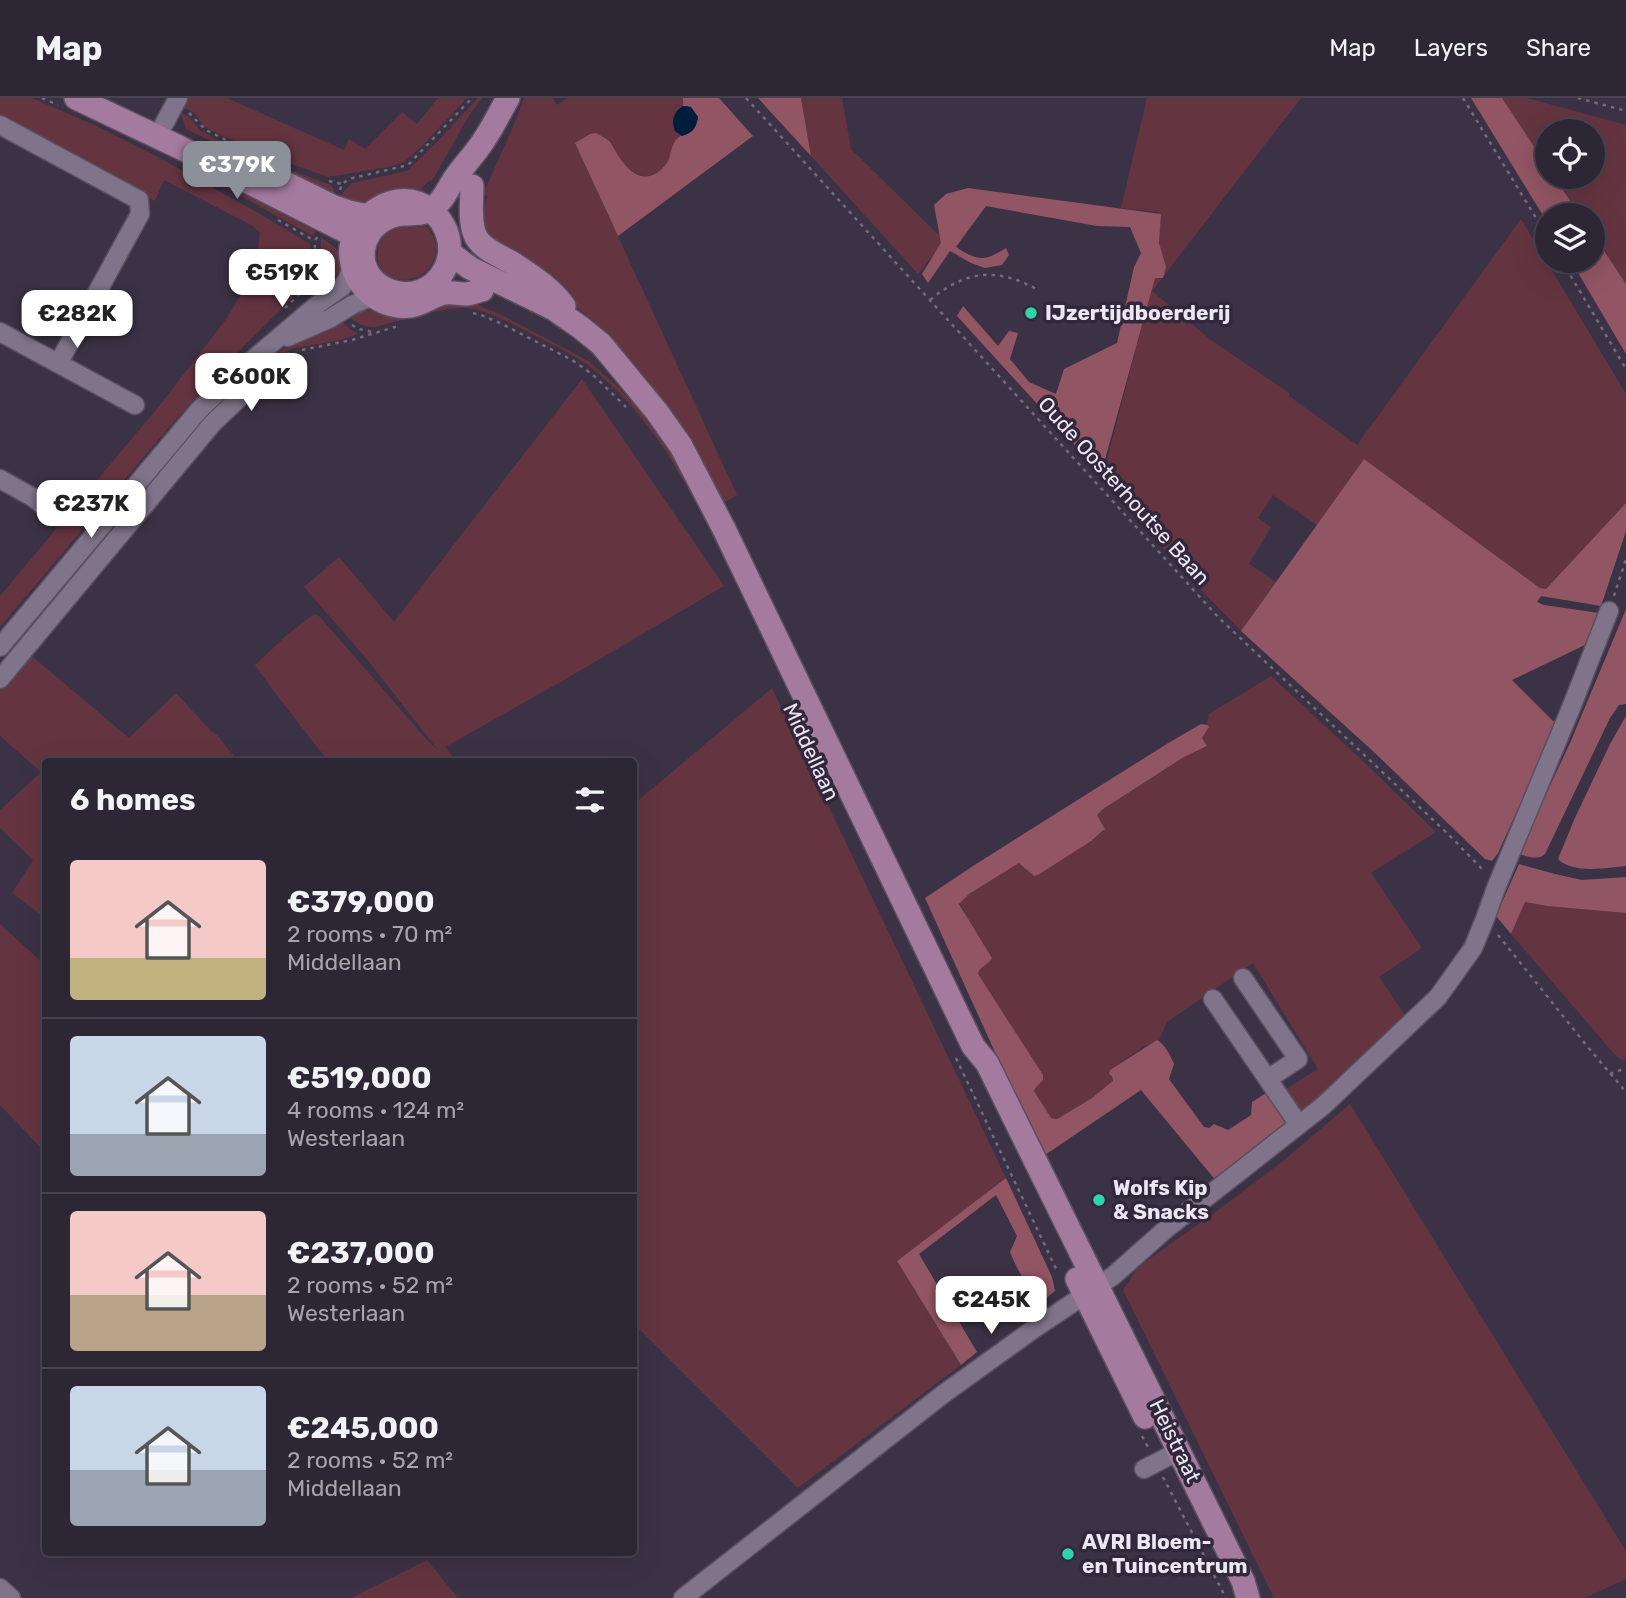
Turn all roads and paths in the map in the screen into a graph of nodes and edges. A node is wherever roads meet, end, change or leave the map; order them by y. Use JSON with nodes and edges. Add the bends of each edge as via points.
{"nodes":[{"id":1,"x":76,"y":98,"type":"edge"},
{"id":2,"x":109,"y":98,"type":"edge"},
{"id":3,"x":177,"y":98,"type":"edge"},
{"id":4,"x":472,"y":98,"type":"edge"},
{"id":5,"x":508,"y":98,"type":"edge"},
{"id":6,"x":746,"y":98,"type":"edge"},
{"id":7,"x":1463,"y":98,"type":"edge"},
{"id":8,"x":1578,"y":98,"type":"edge"},
{"id":9,"x":1626,"y":111,"type":"edge"},
{"id":10,"x":164,"y":124,"type":"junction"},
{"id":11,"x":0,"y":125,"type":"edge"},
{"id":12,"x":485,"y":139,"type":"junction"},
{"id":13,"x":342,"y":184,"type":"dead end"},
{"id":14,"x":472,"y":186,"type":"junction"},
{"id":15,"x":423,"y":207,"type":"junction"},
{"id":16,"x":368,"y":216,"type":"junction"},
{"id":17,"x":1535,"y":216,"type":"edge"},
{"id":18,"x":449,"y":242,"type":"junction"},
{"id":19,"x":355,"y":251,"type":"junction"},
{"id":20,"x":1569,"y":273,"type":"edge"},
{"id":21,"x":438,"y":288,"type":"junction"},
{"id":22,"x":1038,"y":290,"type":"dead end"},
{"id":23,"x":381,"y":293,"type":"junction"},
{"id":24,"x":930,"y":300,"type":"junction"},
{"id":25,"x":474,"y":313,"type":"dead end"},
{"id":26,"x":580,"y":327,"type":"junction"},
{"id":27,"x":0,"y":331,"type":"edge"},
{"id":28,"x":372,"y":332,"type":"dead end"},
{"id":29,"x":271,"y":344,"type":"junction"},
{"id":30,"x":59,"y":362,"type":"junction"},
{"id":31,"x":1626,"y":369,"type":"edge"},
{"id":32,"x":263,"y":375,"type":"joint"},
{"id":33,"x":627,"y":378,"type":"junction"},
{"id":34,"x":135,"y":405,"type":"dead end"},
{"id":35,"x":627,"y":408,"type":"dead end"},
{"id":36,"x":199,"y":411,"type":"junction"},
{"id":37,"x":212,"y":424,"type":"junction"},
{"id":38,"x":0,"y":479,"type":"edge"},
{"id":39,"x":56,"y":516,"type":"dead end"},
{"id":40,"x":1626,"y":559,"type":"edge"},
{"id":41,"x":1609,"y":611,"type":"joint"},
{"id":42,"x":0,"y":647,"type":"edge"},
{"id":43,"x":0,"y":680,"type":"edge"},
{"id":44,"x":1496,"y":888,"type":"junction"},
{"id":45,"x":1485,"y":919,"type":"junction"},
{"id":46,"x":1243,"y":978,"type":"dead end"},
{"id":47,"x":1213,"y":999,"type":"dead end"},
{"id":48,"x":965,"y":1052,"type":"junction"},
{"id":49,"x":1626,"y":1068,"type":"edge"},
{"id":50,"x":1610,"y":1074,"type":"junction"},
{"id":51,"x":1268,"y":1079,"type":"junction"},
{"id":52,"x":1626,"y":1092,"type":"edge"},
{"id":53,"x":1299,"y":1125,"type":"junction"},
{"id":54,"x":1056,"y":1270,"type":"dead end"},
{"id":55,"x":1091,"y":1291,"type":"junction"},
{"id":56,"x":1173,"y":1454,"type":"junction"},
{"id":57,"x":1144,"y":1469,"type":"dead end"},
{"id":58,"x":0,"y":1588,"type":"edge"},
{"id":59,"x":11,"y":1598,"type":"edge"},
{"id":60,"x":683,"y":1598,"type":"edge"},
{"id":61,"x":1246,"y":1598,"type":"edge"}],
"edges":[{"from":1,"to":19,"type":"main road","via":[[314,216]]},
{"from":2,"to":10,"type":"main road"},
{"from":3,"to":10,"type":"street"},
{"from":4,"to":13,"type":"path","via":[[408,165]]},
{"from":5,"to":12,"type":"main road"},
{"from":6,"to":24,"type":"path","name":"Oude Oosterhoutse Baan"},
{"from":7,"to":17,"type":"path"},
{"from":8,"to":9,"type":"path"},
{"from":10,"to":16,"type":"main road","via":[[332,206]]},
{"from":11,"to":30,"type":"street","via":[[139,200],[140,214]]},
{"from":12,"to":14,"type":"main road"},
{"from":12,"to":15,"type":"main road","via":[[450,167]]},
{"from":14,"to":18,"type":"main road","via":[[451,218]]},
{"from":14,"to":26,"type":"main road","via":[[472,224],[478,241],[554,294]]},
{"from":15,"to":16,"type":"main road","via":[[402,201]]},
{"from":15,"to":18,"type":"main road","via":[[439,218]]},
{"from":15,"to":19,"type":"main road","via":[[419,214],[385,219]]},
{"from":16,"to":19,"type":"main road","via":[[359,227]]},
{"from":18,"to":21,"type":"main road"},
{"from":18,"to":26,"type":"main road","name":"Middellaan","via":[[470,268],[554,309]]},
{"from":19,"to":23,"type":"main road","via":[[364,258]]},
{"from":19,"to":29,"type":"street","via":[[342,287]]},
{"from":20,"to":31,"type":"path"},
{"from":21,"to":23,"type":"main road"},
{"from":21,"to":33,"type":"main road","name":"Middellaan","via":[[451,279],[482,290],[537,317]]},
{"from":22,"to":24,"type":"path","via":[[1000,274],[975,276],[948,286]]},
{"from":23,"to":29,"type":"street"},
{"from":24,"to":44,"type":"path","name":"Oude Oosterhoutse Baan","via":[[1219,618],[1447,833]]},
{"from":25,"to":35,"type":"path","via":[[572,360]]},
{"from":26,"to":33,"type":"main road","name":"Middellaan","via":[[601,344]]},
{"from":27,"to":30,"type":"street"},
{"from":28,"to":32,"type":"path","via":[[291,352]]},
{"from":29,"to":36,"type":"street"},
{"from":30,"to":34,"type":"street"},
{"from":32,"to":37,"type":"street"},
{"from":33,"to":48,"type":"main road","name":"Middellaan","via":[[681,446],[704,489]]},
{"from":36,"to":37,"type":"street"},
{"from":36,"to":42,"type":"street"},
{"from":37,"to":43,"type":"street"},
{"from":38,"to":39,"type":"street"},
{"from":40,"to":41,"type":"path"},
{"from":41,"to":44,"type":"street"},
{"from":44,"to":45,"type":"street"},
{"from":45,"to":50,"type":"path"},
{"from":45,"to":53,"type":"street","via":[[1472,948],[1438,997]]},
{"from":46,"to":51,"type":"street","via":[[1298,1059]]},
{"from":47,"to":51,"type":"street"},
{"from":48,"to":54,"type":"path"},
{"from":48,"to":55,"type":"main road","name":"Middellaan"},
{"from":49,"to":50,"type":"path"},
{"from":50,"to":52,"type":"path"},
{"from":51,"to":53,"type":"street"},
{"from":53,"to":55,"type":"street"},
{"from":55,"to":56,"type":"main road","name":"Heistraat"},
{"from":55,"to":60,"type":"street","via":[[942,1395]]},
{"from":56,"to":57,"type":"street"},
{"from":56,"to":61,"type":"main road","name":"Heistraat","via":[[1243,1580]]},
{"from":58,"to":59,"type":"street"}]}
